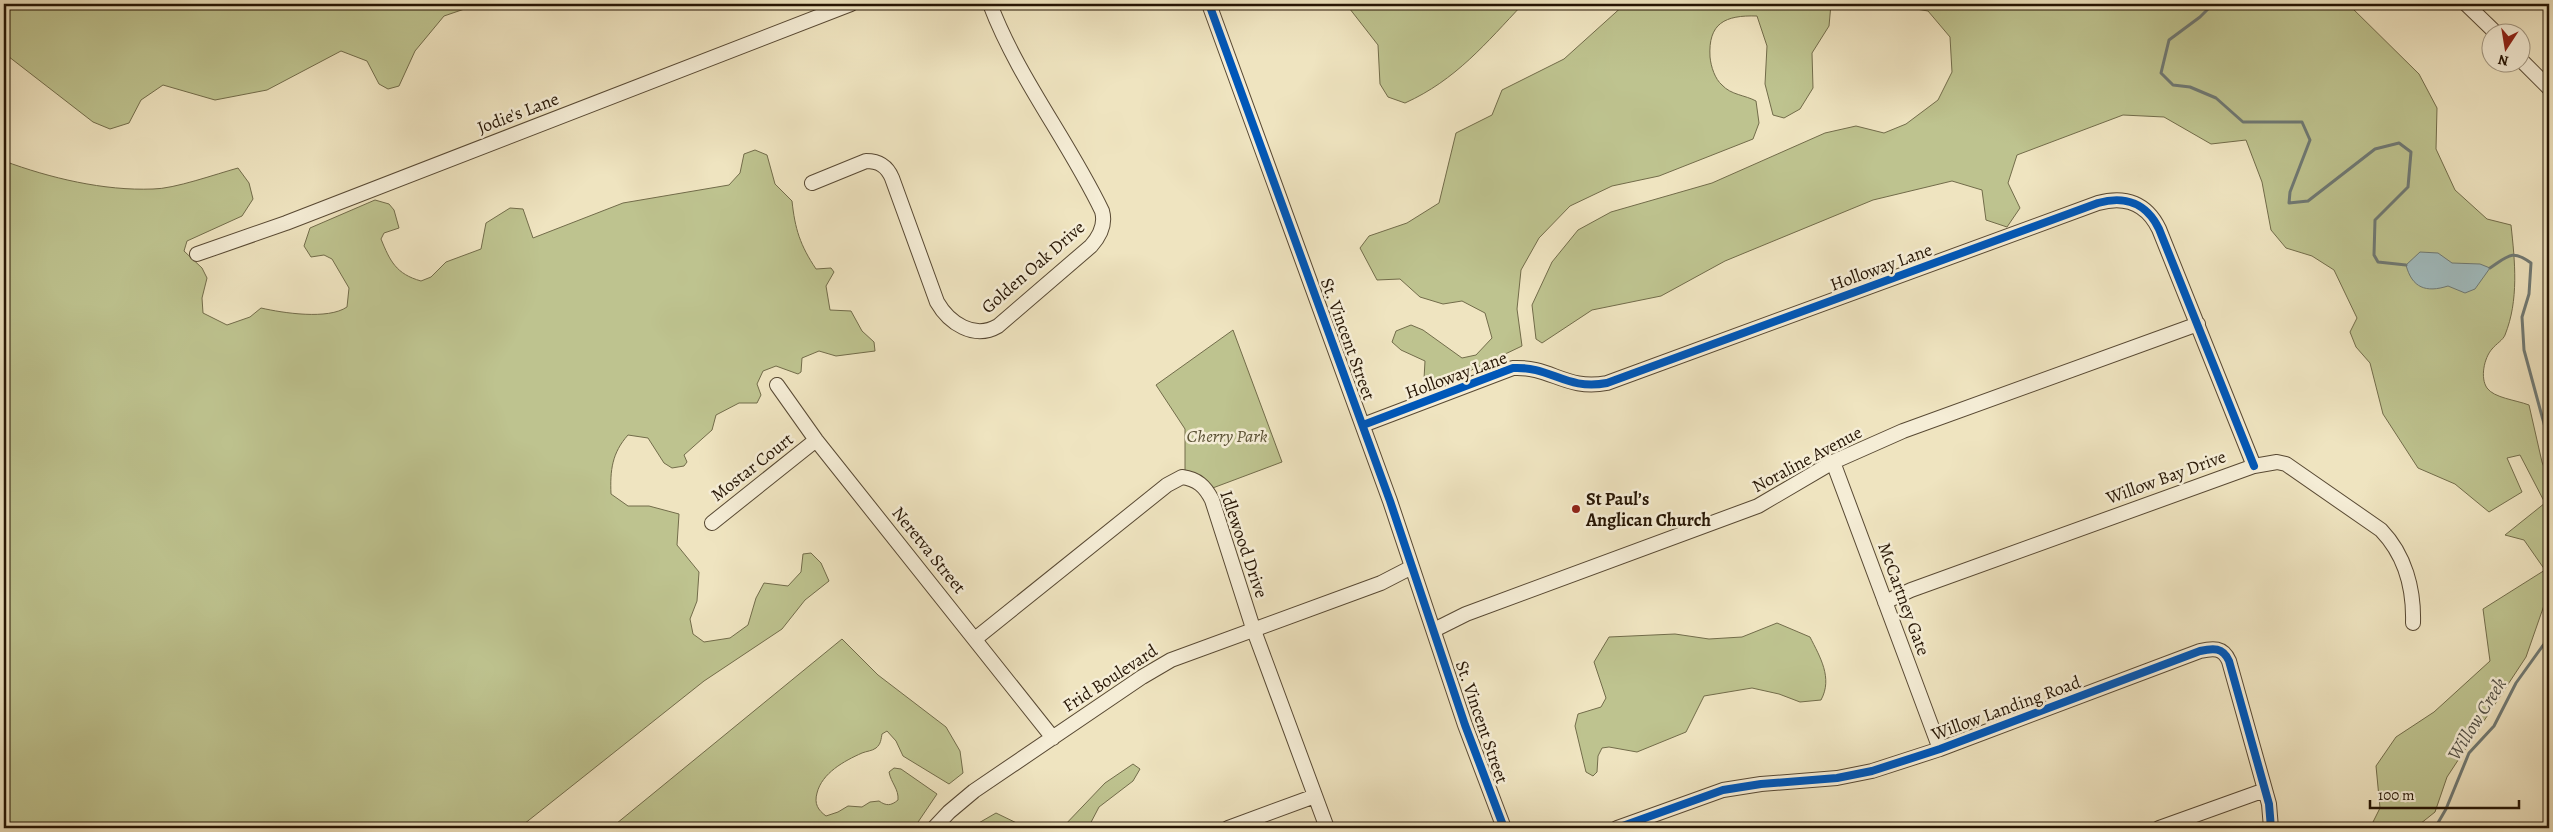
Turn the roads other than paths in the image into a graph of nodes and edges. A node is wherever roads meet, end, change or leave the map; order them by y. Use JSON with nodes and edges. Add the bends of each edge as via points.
{"nodes":[{"id":1,"x":851,"y":4,"type":"edge"},
{"id":2,"x":990,"y":4,"type":"edge"},
{"id":3,"x":1209,"y":4,"type":"edge"},
{"id":4,"x":2466,"y":4,"type":"edge"},
{"id":5,"x":2485,"y":22,"type":"edge"},
{"id":6,"x":2530,"y":69,"type":"edge"},
{"id":7,"x":2549,"y":88,"type":"edge"},
{"id":8,"x":812,"y":183,"type":"dead end"},
{"id":9,"x":198,"y":254,"type":"dead end"},
{"id":10,"x":2198,"y":324,"type":"junction"},
{"id":11,"x":778,"y":385,"type":"dead end"},
{"id":12,"x":1363,"y":425,"type":"junction"},
{"id":13,"x":816,"y":440,"type":"junction"},
{"id":14,"x":1833,"y":462,"type":"junction"},
{"id":15,"x":2254,"y":466,"type":"junction"},
{"id":16,"x":712,"y":523,"type":"dead end"},
{"id":17,"x":1412,"y":567,"type":"junction"},
{"id":18,"x":1885,"y":602,"type":"junction"},
{"id":19,"x":2413,"y":623,"type":"dead end"},
{"id":20,"x":1253,"y":628,"type":"junction"},
{"id":21,"x":1434,"y":630,"type":"junction"},
{"id":22,"x":975,"y":639,"type":"junction"},
{"id":23,"x":1053,"y":738,"type":"junction"},
{"id":24,"x":1940,"y":749,"type":"junction"},
{"id":25,"x":2265,"y":790,"type":"junction"},
{"id":26,"x":1315,"y":796,"type":"junction"},
{"id":27,"x":934,"y":828,"type":"edge"},
{"id":28,"x":1228,"y":828,"type":"edge"},
{"id":29,"x":1327,"y":828,"type":"edge"},
{"id":30,"x":1504,"y":828,"type":"edge"},
{"id":31,"x":1617,"y":828,"type":"edge"},
{"id":32,"x":2159,"y":828,"type":"edge"},
{"id":33,"x":2271,"y":828,"type":"edge"}],
"edges":[{"from":1,"to":9,"type":"street","name":"Jodie's Lane","via":[[286,223]]},
{"from":2,"to":8,"type":"street","name":"Golden Oak Drive","via":[[1016,62],[1102,211],[1102,230],[1091,246],[998,326],[986,331],[972,330],[952,320],[937,302],[886,167],[866,161]]},
{"from":3,"to":12,"type":"street","name":"St. Vincent Street"},
{"from":4,"to":5,"type":"street"},
{"from":6,"to":7,"type":"street"},
{"from":10,"to":12,"type":"street","name":"Holloway Lane","via":[[2150,213],[2131,202],[2110,200],[1606,383],[1582,386],[1538,370],[1513,368]]},
{"from":10,"to":14,"type":"street","name":"Noraline Avenue","via":[[1903,431]]},
{"from":10,"to":15,"type":"street","name":"Holloway Lane"},
{"from":11,"to":13,"type":"street","name":"Neretva Street"},
{"from":12,"to":17,"type":"street","name":"St. Vincent Street"},
{"from":13,"to":16,"type":"street","name":"Mostar Court"},
{"from":13,"to":22,"type":"street","name":"Neretva Street"},
{"from":14,"to":18,"type":"street","name":"McCartney Gate"},
{"from":14,"to":21,"type":"street","name":"Noraline Avenue","via":[[1758,506],[1466,614]]},
{"from":15,"to":18,"type":"street","name":"Willow Bay Drive"},
{"from":15,"to":19,"type":"street","name":"Willow Bay Drive","via":[[2272,462],[2286,464],[2381,530],[2390,539],[2404,566],[2412,594]]},
{"from":17,"to":20,"type":"street","name":"Frid Boulevard","via":[[1381,583]]},
{"from":17,"to":21,"type":"street","name":"St. Vincent Street"},
{"from":18,"to":24,"type":"street","name":"McCartney Gate"},
{"from":20,"to":22,"type":"street","name":"Idlewood Drive","via":[[1208,492],[1196,480],[1182,477],[1167,484]]},
{"from":20,"to":23,"type":"street","name":"Frid Boulevard","via":[[1156,668]]},
{"from":20,"to":26,"type":"street","name":"Idlewood Drive"},
{"from":21,"to":30,"type":"street","name":"St. Vincent Street"},
{"from":22,"to":23,"type":"street","name":"Neretva Street"},
{"from":23,"to":27,"type":"street","name":"Frid Boulevard","via":[[974,791]]},
{"from":24,"to":25,"type":"street","name":"Willow Landing Road","via":[[2200,651],[2216,648],[2226,654],[2229,661]]},
{"from":24,"to":31,"type":"street","name":"Willow Landing Road","via":[[1872,771],[1837,778],[1723,790]]},
{"from":25,"to":32,"type":"street"},
{"from":25,"to":33,"type":"street","name":"Willow Landing Road"},
{"from":26,"to":28,"type":"street"},
{"from":26,"to":29,"type":"street","name":"Idlewood Drive"}]}
